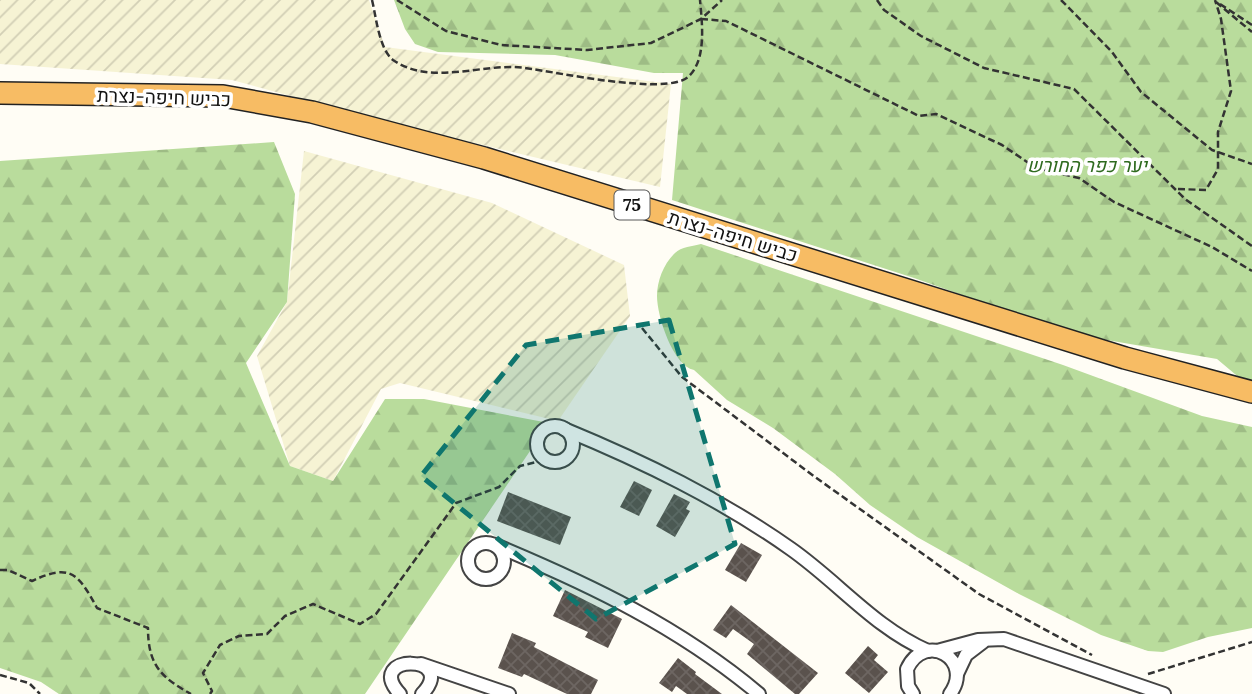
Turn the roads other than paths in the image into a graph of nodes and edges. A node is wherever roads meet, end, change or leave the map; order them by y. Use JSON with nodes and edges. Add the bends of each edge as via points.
{"nodes":[{"id":1,"x":0,"y":93,"type":"edge"},
{"id":2,"x":1252,"y":392,"type":"edge"},
{"id":3,"x":564,"y":429,"type":"junction"},
{"id":4,"x":607,"y":447,"type":"junction"},
{"id":5,"x":571,"y":452,"type":"junction"},
{"id":6,"x":495,"y":545,"type":"junction"},
{"id":7,"x":541,"y":563,"type":"junction"},
{"id":8,"x":503,"y":569,"type":"junction"},
{"id":9,"x":874,"y":618,"type":"junction"},
{"id":10,"x":997,"y":638,"type":"junction"},
{"id":11,"x":932,"y":651,"type":"junction"},
{"id":12,"x":421,"y":664,"type":"junction"},
{"id":13,"x":906,"y":673,"type":"junction"},
{"id":14,"x":451,"y":674,"type":"junction"},
{"id":15,"x":957,"y":683,"type":"edge"},
{"id":16,"x":426,"y":688,"type":"edge"},
{"id":17,"x":400,"y":694,"type":"edge"},
{"id":18,"x":509,"y":694,"type":"edge"},
{"id":19,"x":759,"y":694,"type":"edge"},
{"id":20,"x":901,"y":694,"type":"edge"},
{"id":21,"x":913,"y":694,"type":"edge"},
{"id":22,"x":950,"y":694,"type":"edge"},
{"id":23,"x":1164,"y":694,"type":"edge"}],
"edges":[{"from":1,"to":2,"type":"highway","name":"כביש חיפה-נצרת","number":"75","via":[[223,96],[312,112],[484,158],[1125,358]]},
{"from":3,"to":4,"type":"street"},
{"from":3,"to":5,"type":"street","via":[[573,442]]},
{"from":3,"to":5,"type":"street","via":[[548,427],[540,434],[537,448],[545,460],[560,462]]},
{"from":4,"to":5,"type":"street","via":[[586,446]]},
{"from":4,"to":9,"type":"street","via":[[736,511],[813,565]]},
{"from":6,"to":7,"type":"street"},
{"from":6,"to":8,"type":"street","via":[[503,553]]},
{"from":6,"to":8,"type":"street","via":[[475,546],[468,565],[476,576],[486,579]]},
{"from":7,"to":8,"type":"street","via":[[523,560]]},
{"from":7,"to":19,"type":"street","via":[[671,629]]},
{"from":9,"to":11,"type":"street","via":[[901,639]]},
{"from":9,"to":13,"type":"street","via":[[904,654]]},
{"from":10,"to":11,"type":"street"},
{"from":10,"to":15,"type":"street","via":[[966,655]]},
{"from":10,"to":23,"type":"street"},
{"from":11,"to":13,"type":"street","via":[[917,655]]},
{"from":11,"to":15,"type":"street","via":[[949,656]]},
{"from":12,"to":14,"type":"street"},
{"from":12,"to":16,"type":"street","via":[[428,672]]},
{"from":12,"to":17,"type":"street","via":[[410,661],[396,669],[393,683]]},
{"from":13,"to":20,"type":"street"},
{"from":13,"to":21,"type":"street"},
{"from":14,"to":16,"type":"street"},
{"from":14,"to":18,"type":"street"},
{"from":15,"to":22,"type":"street"}]}
